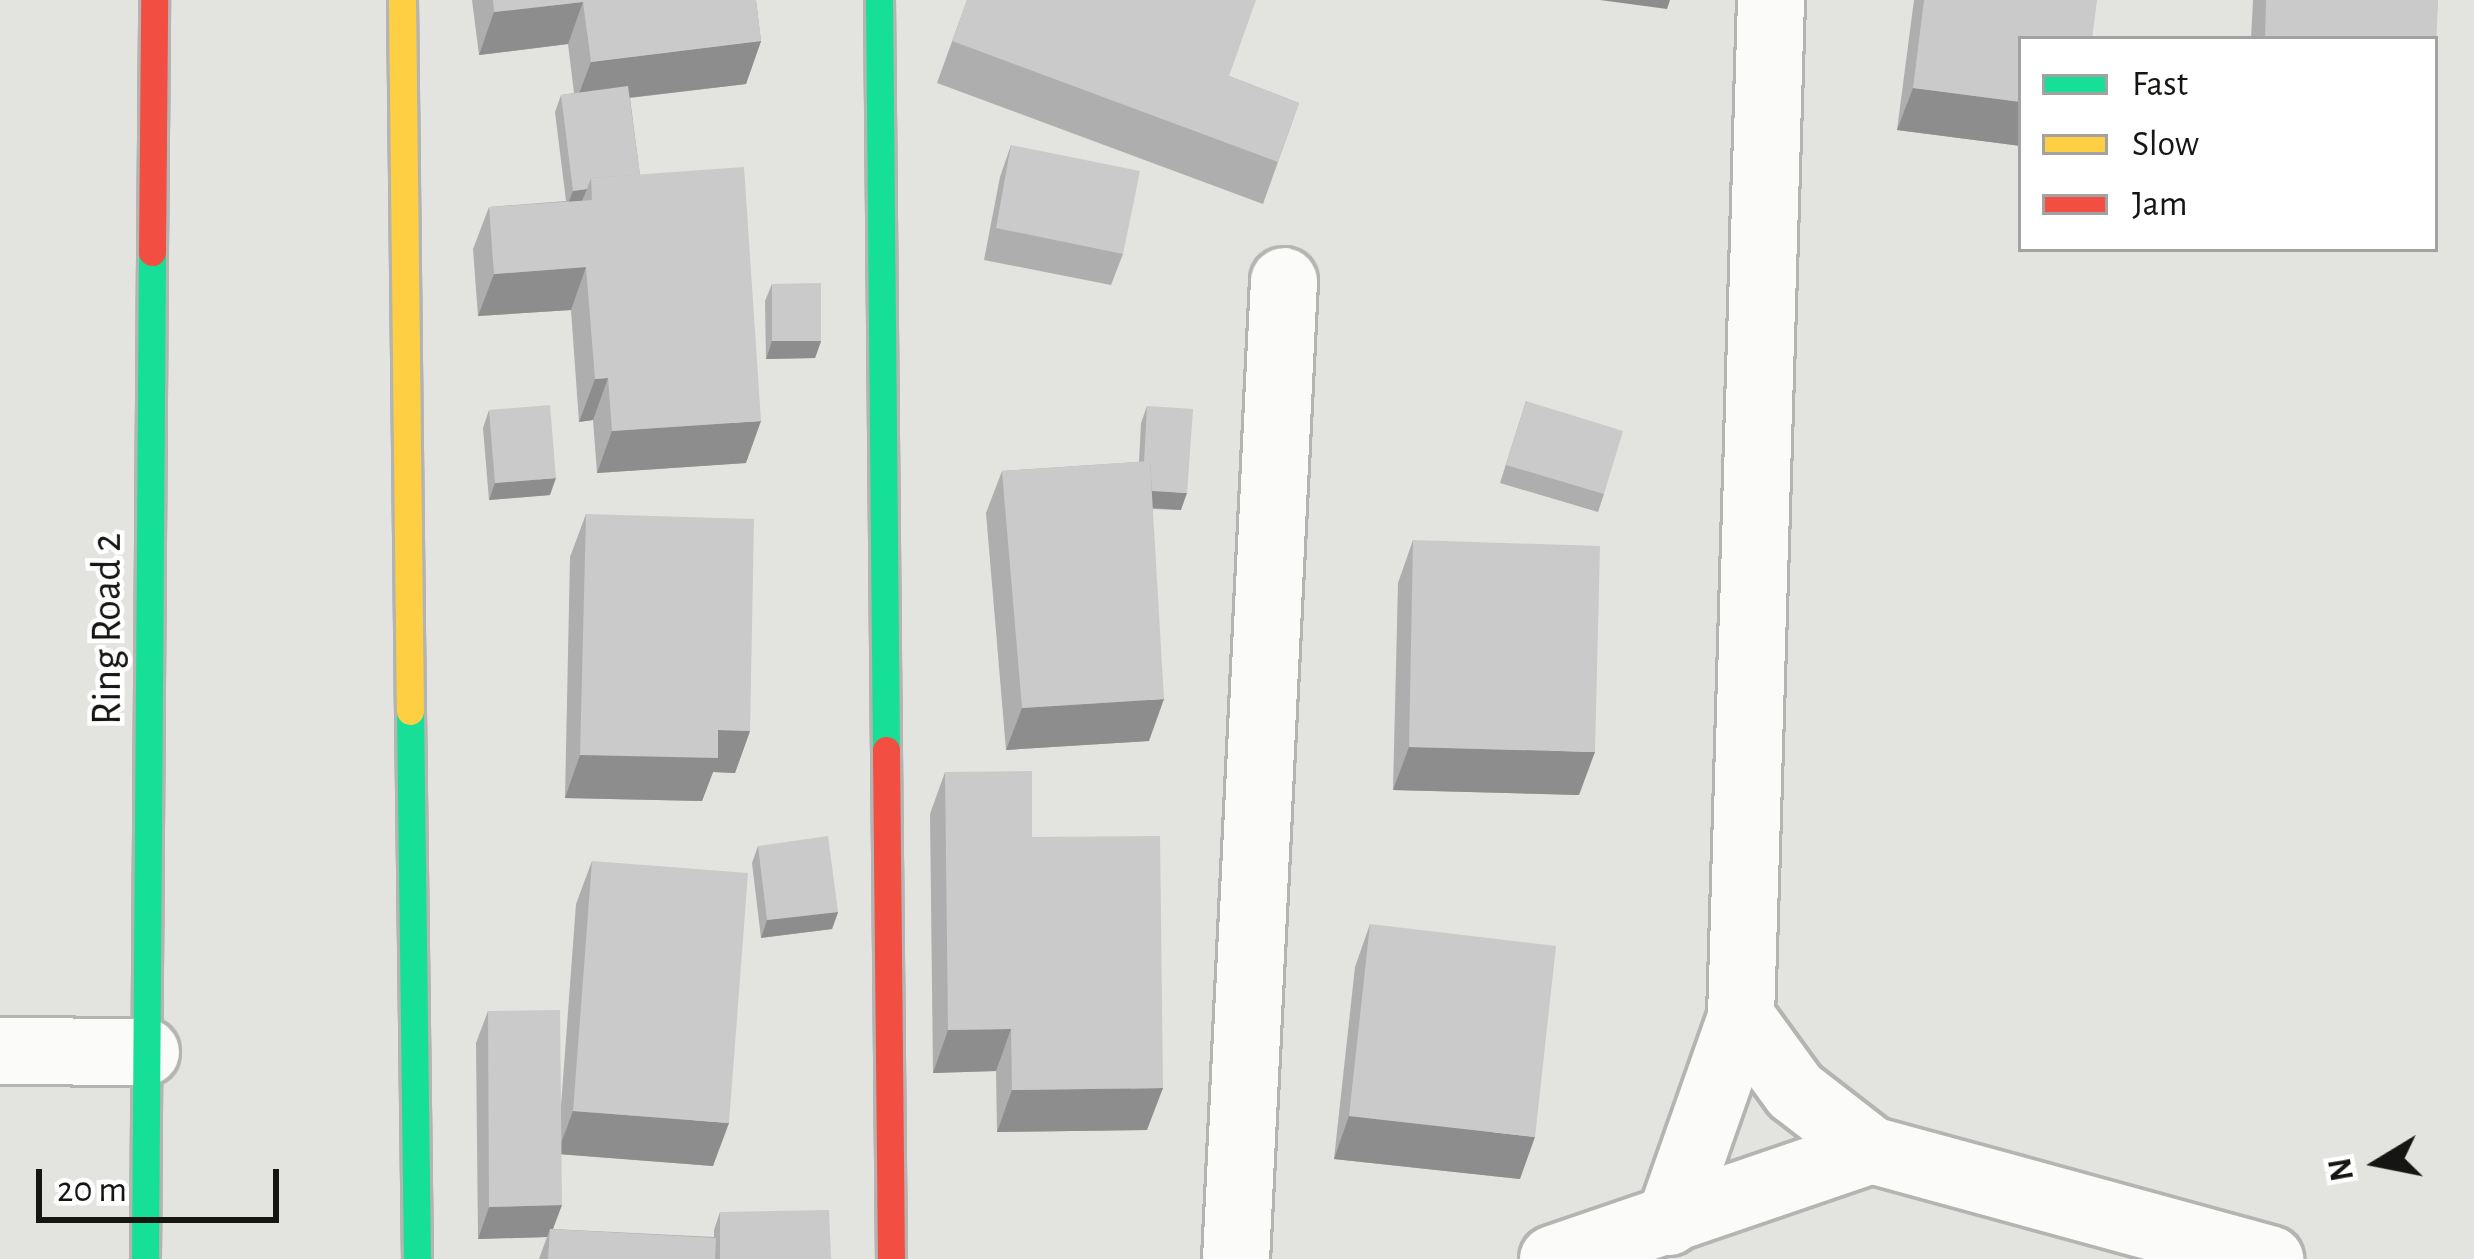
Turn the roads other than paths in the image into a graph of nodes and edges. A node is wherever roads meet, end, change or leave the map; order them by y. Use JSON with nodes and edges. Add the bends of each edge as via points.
{"nodes":[{"id":1,"x":154,"y":0,"type":"edge"},
{"id":2,"x":402,"y":0,"type":"edge"},
{"id":3,"x":879,"y":0,"type":"edge"},
{"id":4,"x":1771,"y":0,"type":"edge"},
{"id":5,"x":1284,"y":281,"type":"dead end"},
{"id":6,"x":1741,"y":1017,"type":"junction"},
{"id":7,"x":0,"y":1052,"type":"edge"},
{"id":8,"x":146,"y":1052,"type":"junction"},
{"id":9,"x":1871,"y":1150,"type":"junction"},
{"id":10,"x":1669,"y":1222,"type":"junction"},
{"id":11,"x":145,"y":1259,"type":"edge"},
{"id":12,"x":417,"y":1259,"type":"edge"},
{"id":13,"x":891,"y":1259,"type":"edge"},
{"id":14,"x":1236,"y":1259,"type":"edge"},
{"id":15,"x":1553,"y":1259,"type":"edge"},
{"id":16,"x":2270,"y":1259,"type":"edge"}],
"edges":[{"from":1,"to":8,"type":"street","name":"Ring Road 2"},
{"from":2,"to":12,"type":"street","via":[[398,245]]},
{"from":3,"to":13,"type":"street"},
{"from":4,"to":6,"type":"street"},
{"from":5,"to":14,"type":"street"},
{"from":6,"to":9,"type":"street","via":[[1795,1091]]},
{"from":6,"to":10,"type":"street"},
{"from":7,"to":8,"type":"street"},
{"from":8,"to":11,"type":"street","name":"Ring Road 2"},
{"from":9,"to":10,"type":"street"},
{"from":9,"to":16,"type":"street"},
{"from":10,"to":15,"type":"street"}]}
